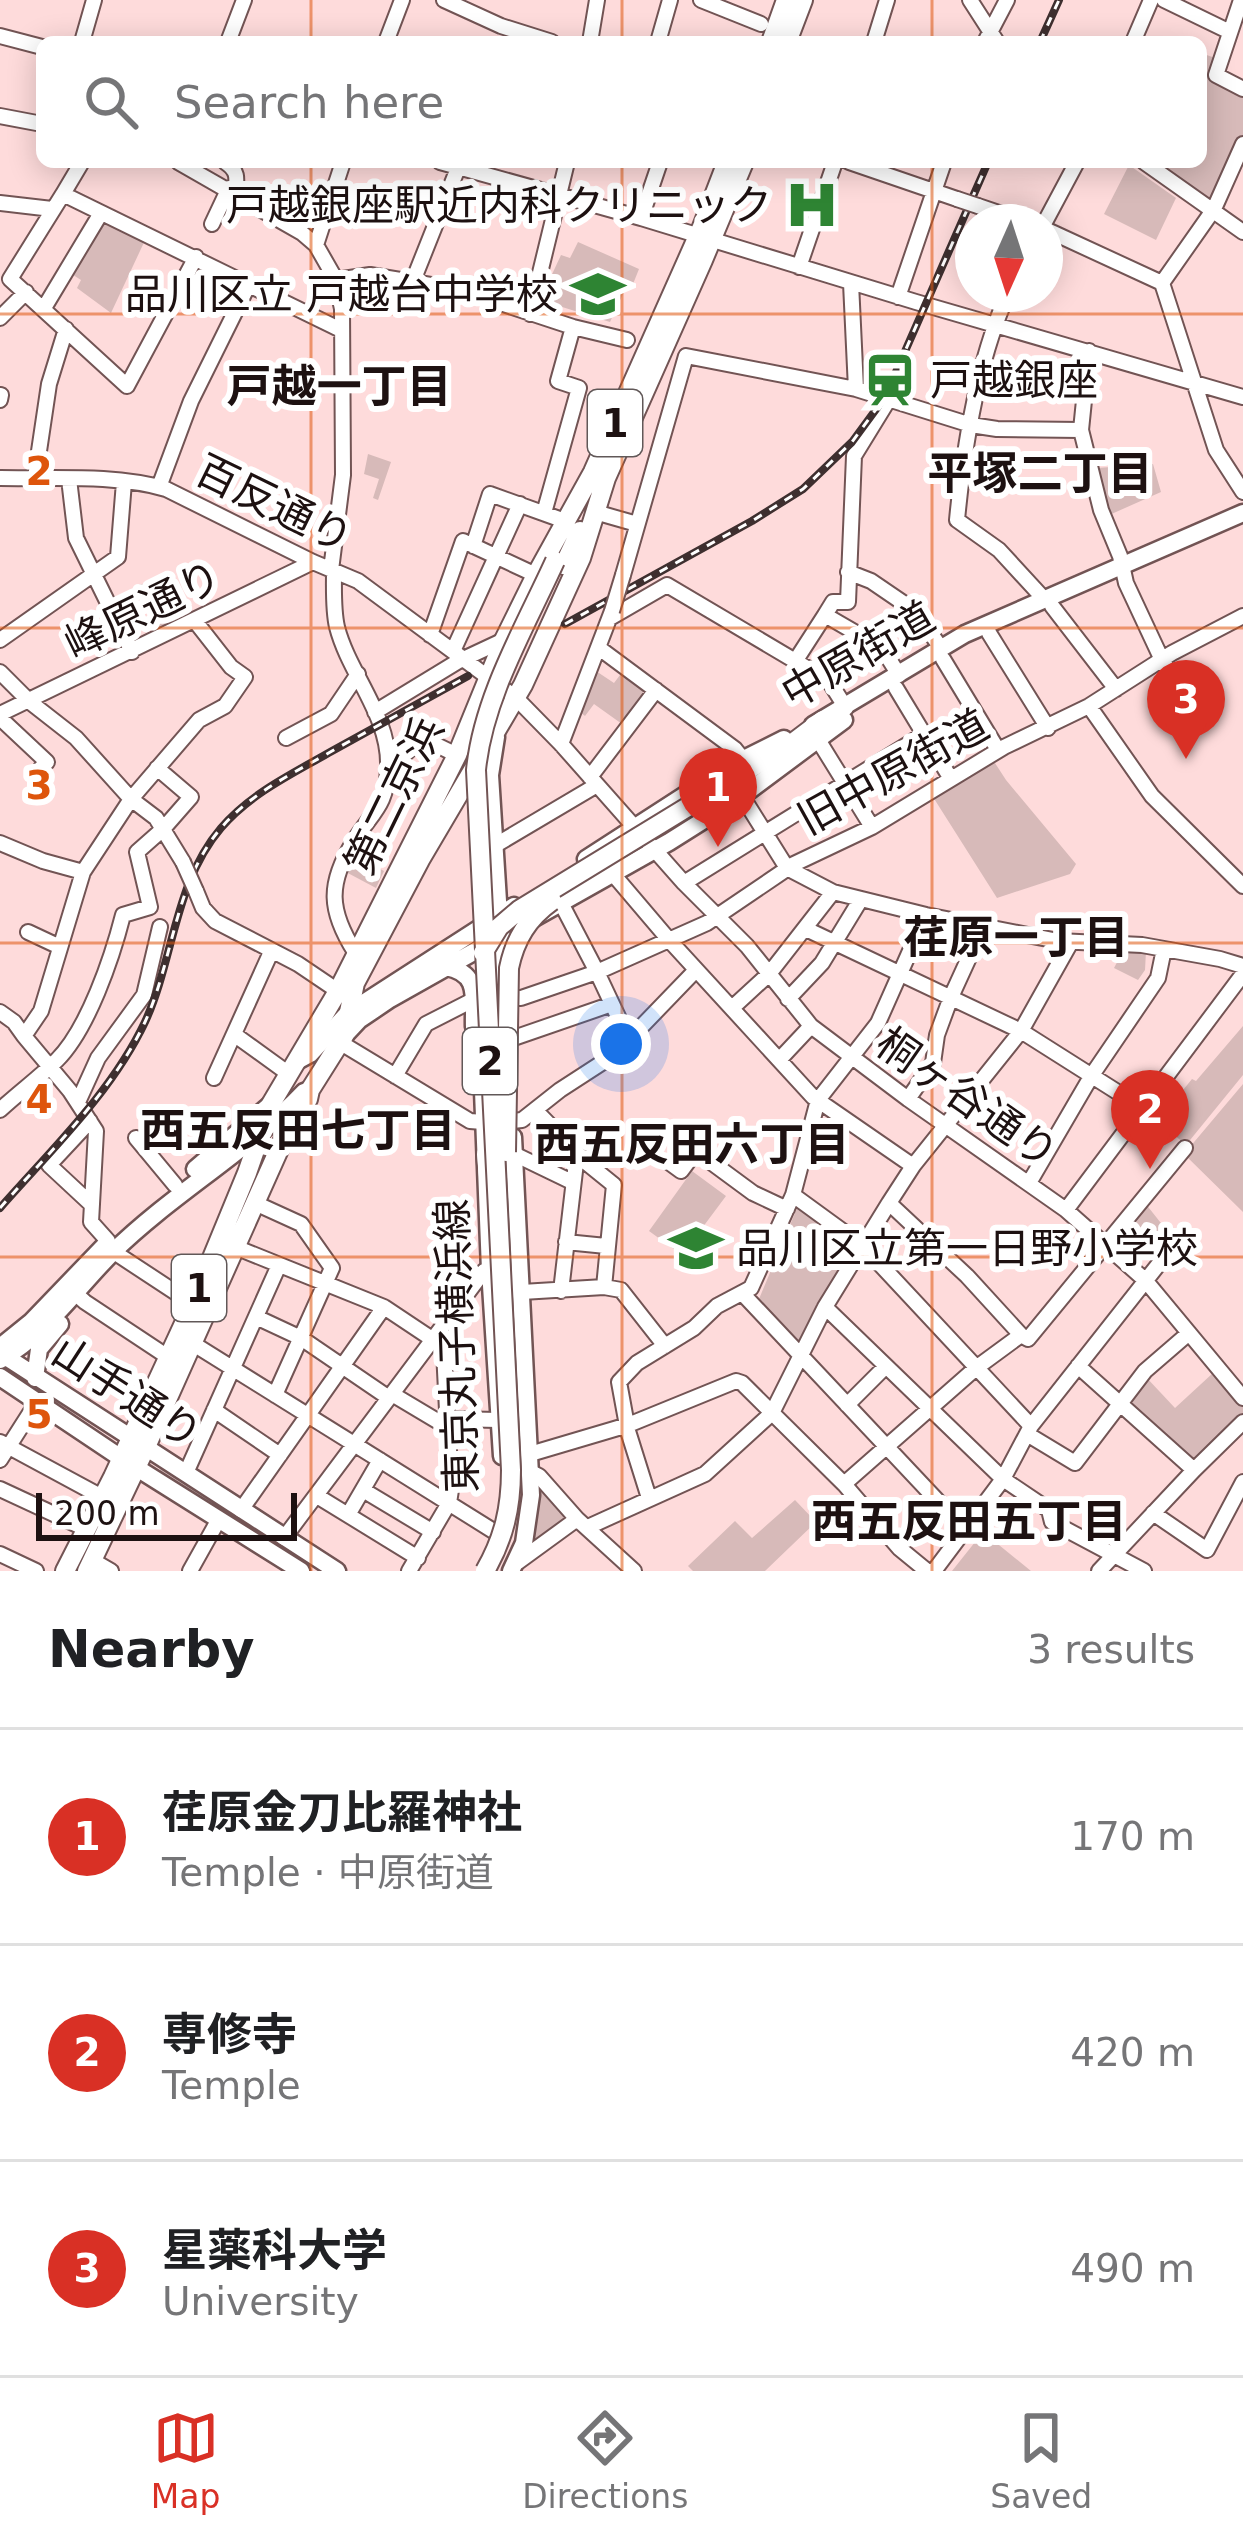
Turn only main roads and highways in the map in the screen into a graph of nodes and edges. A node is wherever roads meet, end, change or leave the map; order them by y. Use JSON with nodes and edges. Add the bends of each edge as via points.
{"nodes":[{"id":1,"x":787,"y":0,"type":"edge"},
{"id":2,"x":802,"y":0,"type":"edge"},
{"id":3,"x":782,"y":36,"type":"edge"},
{"id":4,"x":783,"y":36,"type":"edge"},
{"id":5,"x":726,"y":168,"type":"edge"},
{"id":6,"x":741,"y":168,"type":"edge"},
{"id":7,"x":705,"y":239,"type":"junction"},
{"id":8,"x":600,"y":475,"type":"junction"},
{"id":9,"x":1243,"y":517,"type":"edge"},
{"id":10,"x":559,"y":563,"type":"junction"},
{"id":11,"x":1048,"y":603,"type":"junction"},
{"id":12,"x":942,"y":654,"type":"junction"},
{"id":13,"x":897,"y":681,"type":"junction"},
{"id":14,"x":820,"y":729,"type":"junction"},
{"id":15,"x":497,"y":730,"type":"junction"},
{"id":16,"x":457,"y":755,"type":"junction"},
{"id":17,"x":466,"y":781,"type":"junction"},
{"id":18,"x":738,"y":786,"type":"junction"},
{"id":19,"x":497,"y":917,"type":"junction"},
{"id":20,"x":532,"y":920,"type":"junction"},
{"id":21,"x":500,"y":938,"type":"junction"},
{"id":22,"x":478,"y":939,"type":"junction"},
{"id":23,"x":446,"y":967,"type":"junction"},
{"id":24,"x":357,"y":979,"type":"junction"},
{"id":25,"x":375,"y":995,"type":"junction"},
{"id":26,"x":505,"y":998,"type":"junction"},
{"id":27,"x":348,"y":1013,"type":"junction"},
{"id":28,"x":342,"y":1039,"type":"junction"},
{"id":29,"x":292,"y":1068,"type":"junction"},
{"id":30,"x":310,"y":1090,"type":"junction"},
{"id":31,"x":271,"y":1104,"type":"junction"},
{"id":32,"x":483,"y":1122,"type":"junction"},
{"id":33,"x":260,"y":1133,"type":"junction"},
{"id":34,"x":510,"y":1153,"type":"junction"},
{"id":35,"x":230,"y":1156,"type":"junction"},
{"id":36,"x":247,"y":1199,"type":"junction"},
{"id":37,"x":111,"y":1246,"type":"junction"},
{"id":38,"x":495,"y":1267,"type":"junction"},
{"id":39,"x":76,"y":1294,"type":"junction"},
{"id":40,"x":1,"y":1354,"type":"edge"},
{"id":41,"x":0,"y":1378,"type":"edge"},
{"id":42,"x":35,"y":1378,"type":"junction"},
{"id":43,"x":138,"y":1444,"type":"junction"},
{"id":44,"x":129,"y":1463,"type":"junction"},
{"id":45,"x":90,"y":1566,"type":"edge"},
{"id":46,"x":281,"y":1566,"type":"edge"},
{"id":47,"x":514,"y":1567,"type":"edge"},
{"id":48,"x":65,"y":1571,"type":"edge"},
{"id":49,"x":302,"y":1571,"type":"edge"},
{"id":50,"x":337,"y":1571,"type":"edge"},
{"id":51,"x":475,"y":1571,"type":"edge"},
{"id":52,"x":485,"y":1571,"type":"edge"},
{"id":53,"x":498,"y":1571,"type":"edge"}],
"edges":[{"from":1,"to":3,"type":"highway"},
{"from":2,"to":4,"type":"highway"},
{"from":5,"to":7,"type":"highway","name":"第二京浜","number":"1"},
{"from":6,"to":7,"type":"highway","name":"第二京浜","number":"1"},
{"from":7,"to":8,"type":"highway","name":"第二京浜","number":"1"},
{"from":8,"to":10,"type":"highway","number":"2"},
{"from":8,"to":15,"type":"highway","name":"第二京浜","number":"1","via":[[581,558]]},
{"from":8,"to":16,"type":"highway","name":"第二京浜","number":"1","via":[[536,575]]},
{"from":9,"to":11,"type":"main road","name":"中原街道","number":"2"},
{"from":10,"to":34,"type":"highway","number":"2","bridge":true,"via":[[488,760]]},
{"from":10,"to":38,"type":"highway","number":"2","bridge":true,"via":[[490,706],[476,770]]},
{"from":11,"to":12,"type":"main road","name":"中原街道","number":"2"},
{"from":11,"to":12,"type":"main road","name":"中原街道","number":"2","via":[[965,634]]},
{"from":12,"to":13,"type":"main road","name":"中原街道","number":"2"},
{"from":13,"to":14,"type":"main road","name":"中原街道","number":"2"},
{"from":13,"to":14,"type":"main road","name":"中原街道","number":"2"},
{"from":14,"to":18,"type":"highway","number":"2"},
{"from":14,"to":19,"type":"main road","name":"中原街道","number":"2","via":[[743,759]]},
{"from":15,"to":17,"type":"highway","name":"第二京浜","number":"1"},
{"from":15,"to":19,"type":"main road","name":"東京丸子横浜線","number":"2","via":[[490,775]]},
{"from":16,"to":17,"type":"main road","name":"東京丸子横浜線","number":"2"},
{"from":16,"to":29,"type":"highway","name":"第二京浜","number":"1"},
{"from":17,"to":22,"type":"main road","name":"東京丸子横浜線","number":"2"},
{"from":17,"to":24,"type":"highway","name":"第二京浜","number":"1"},
{"from":18,"to":20,"type":"main road","name":"中原街道","number":"2","via":[[655,850]]},
{"from":18,"to":34,"type":"highway","number":"2","bridge":true,"via":[[549,903],[523,930],[508,974]]},
{"from":18,"to":38,"type":"highway","number":"2","bridge":true,"via":[[519,910],[488,943],[476,1003]]},
{"from":19,"to":21,"type":"main road","name":"東京丸子横浜線","number":"2"},
{"from":19,"to":22,"type":"main road","name":"中原街道","number":"2"},
{"from":20,"to":21,"type":"main road","name":"中原街道","number":"2"},
{"from":20,"to":26,"type":"main road","name":"東京丸子横浜線","number":"2"},
{"from":21,"to":22,"type":"main road","name":"中原街道","number":"2"},
{"from":21,"to":26,"type":"main road","name":"東京丸子横浜線","number":"2"},
{"from":22,"to":23,"type":"main road","name":"中原街道","number":"2"},
{"from":22,"to":25,"type":"main road","name":"中原街道","number":"2"},
{"from":22,"to":32,"type":"main road","name":"東京丸子横浜線","number":"2"},
{"from":23,"to":28,"type":"main road","name":"中原街道","number":"2","via":[[358,1020]]},
{"from":23,"to":32,"type":"main road","via":[[472,984]]},
{"from":24,"to":25,"type":"main road"},
{"from":24,"to":27,"type":"highway","name":"第二京浜","number":"1"},
{"from":25,"to":27,"type":"main road","name":"中原街道","number":"2"},
{"from":26,"to":34,"type":"main road","name":"東京丸子横浜線","number":"2"},
{"from":27,"to":28,"type":"highway","name":"第二京浜","number":"1"},
{"from":27,"to":29,"type":"main road","name":"中原街道","number":"2"},
{"from":28,"to":30,"type":"highway","name":"第二京浜","number":"1"},
{"from":29,"to":31,"type":"highway","name":"第二京浜","number":"1"},
{"from":30,"to":33,"type":"main road"},
{"from":30,"to":36,"type":"highway","name":"第二京浜","number":"1"},
{"from":31,"to":33,"type":"highway","name":"第二京浜","number":"1"},
{"from":31,"to":37,"type":"main road"},
{"from":32,"to":38,"type":"main road","name":"東京丸子横浜線","number":"2"},
{"from":33,"to":35,"type":"main road"},
{"from":33,"to":36,"type":"highway","name":"第二京浜","number":"1"},
{"from":34,"to":47,"type":"main road","name":"東京丸子横浜線","number":"2","via":[[530,1463],[527,1523]]},
{"from":34,"to":53,"type":"highway","number":"2","via":[[523,1486]]},
{"from":35,"to":36,"type":"main road","via":[[247,1159]]},
{"from":35,"to":37,"type":"main road"},
{"from":36,"to":43,"type":"highway","name":"第二京浜","number":"1","via":[[168,1357]]},
{"from":36,"to":43,"type":"highway","name":"第二京浜","number":"1","via":[[235,1247]]},
{"from":37,"to":39,"type":"main road"},
{"from":37,"to":40,"type":"main road"},
{"from":38,"to":51,"type":"main road","name":"東京丸子横浜線","number":"2","via":[[502,1492],[495,1532]]},
{"from":38,"to":52,"type":"highway","number":"2","bridge":true,"via":[[510,1499]]},
{"from":39,"to":40,"type":"main road","via":[[28,1342]]},
{"from":39,"to":42,"type":"main road","via":[[39,1349]]},
{"from":40,"to":42,"type":"main road","name":"山手通り"},
{"from":41,"to":44,"type":"main road","name":"山手通り"},
{"from":42,"to":43,"type":"main road","name":"山手通り"},
{"from":43,"to":44,"type":"highway","number":"1"},
{"from":43,"to":50,"type":"main road","name":"山手通り"},
{"from":44,"to":45,"type":"highway","number":"1"},
{"from":44,"to":46,"type":"main road","name":"山手通り"},
{"from":44,"to":48,"type":"highway","number":"1"},
{"from":46,"to":49,"type":"main road","name":"山手通り"}]}
